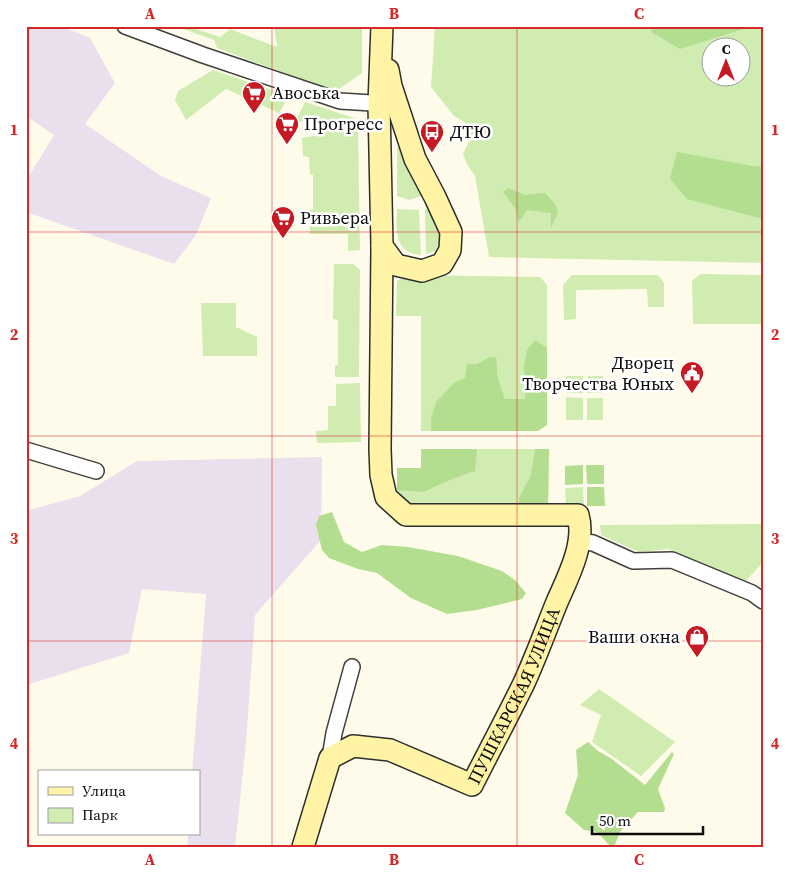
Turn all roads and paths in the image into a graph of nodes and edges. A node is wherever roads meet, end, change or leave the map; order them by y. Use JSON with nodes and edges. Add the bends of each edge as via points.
{"nodes":[{"id":1,"x":125,"y":26,"type":"edge"},
{"id":2,"x":382,"y":27,"type":"edge"},
{"id":3,"x":388,"y":104,"type":"junction"},
{"id":4,"x":382,"y":246,"type":"junction"},
{"id":5,"x":26,"y":450,"type":"edge"},
{"id":6,"x":96,"y":471,"type":"dead end"},
{"id":7,"x":579,"y":541,"type":"junction"},
{"id":8,"x":763,"y":601,"type":"edge"},
{"id":9,"x":352,"y":667,"type":"dead end"},
{"id":10,"x":330,"y":758,"type":"junction"},
{"id":11,"x":303,"y":847,"type":"edge"}],
"edges":[{"from":1,"to":3,"type":"street","via":[[340,101]]},
{"from":2,"to":3,"type":"street"},
{"from":3,"to":4,"type":"street"},
{"from":3,"to":4,"type":"street","via":[[451,232],[450,250],[442,264],[422,271],[396,265]]},
{"from":4,"to":7,"type":"street","name":"ПУШКАРСКАЯ УЛИЦА","via":[[381,475],[386,497],[406,516],[578,515],[581,525]]},
{"from":5,"to":6,"type":"street"},
{"from":7,"to":8,"type":"street","via":[[593,543],[633,561],[672,560]]},
{"from":7,"to":10,"type":"street","name":"ПУШКАРСКАЯ УЛИЦА","via":[[572,566],[524,682],[472,785],[390,750],[353,746]]},
{"from":9,"to":10,"type":"street"},
{"from":10,"to":11,"type":"street"}]}
